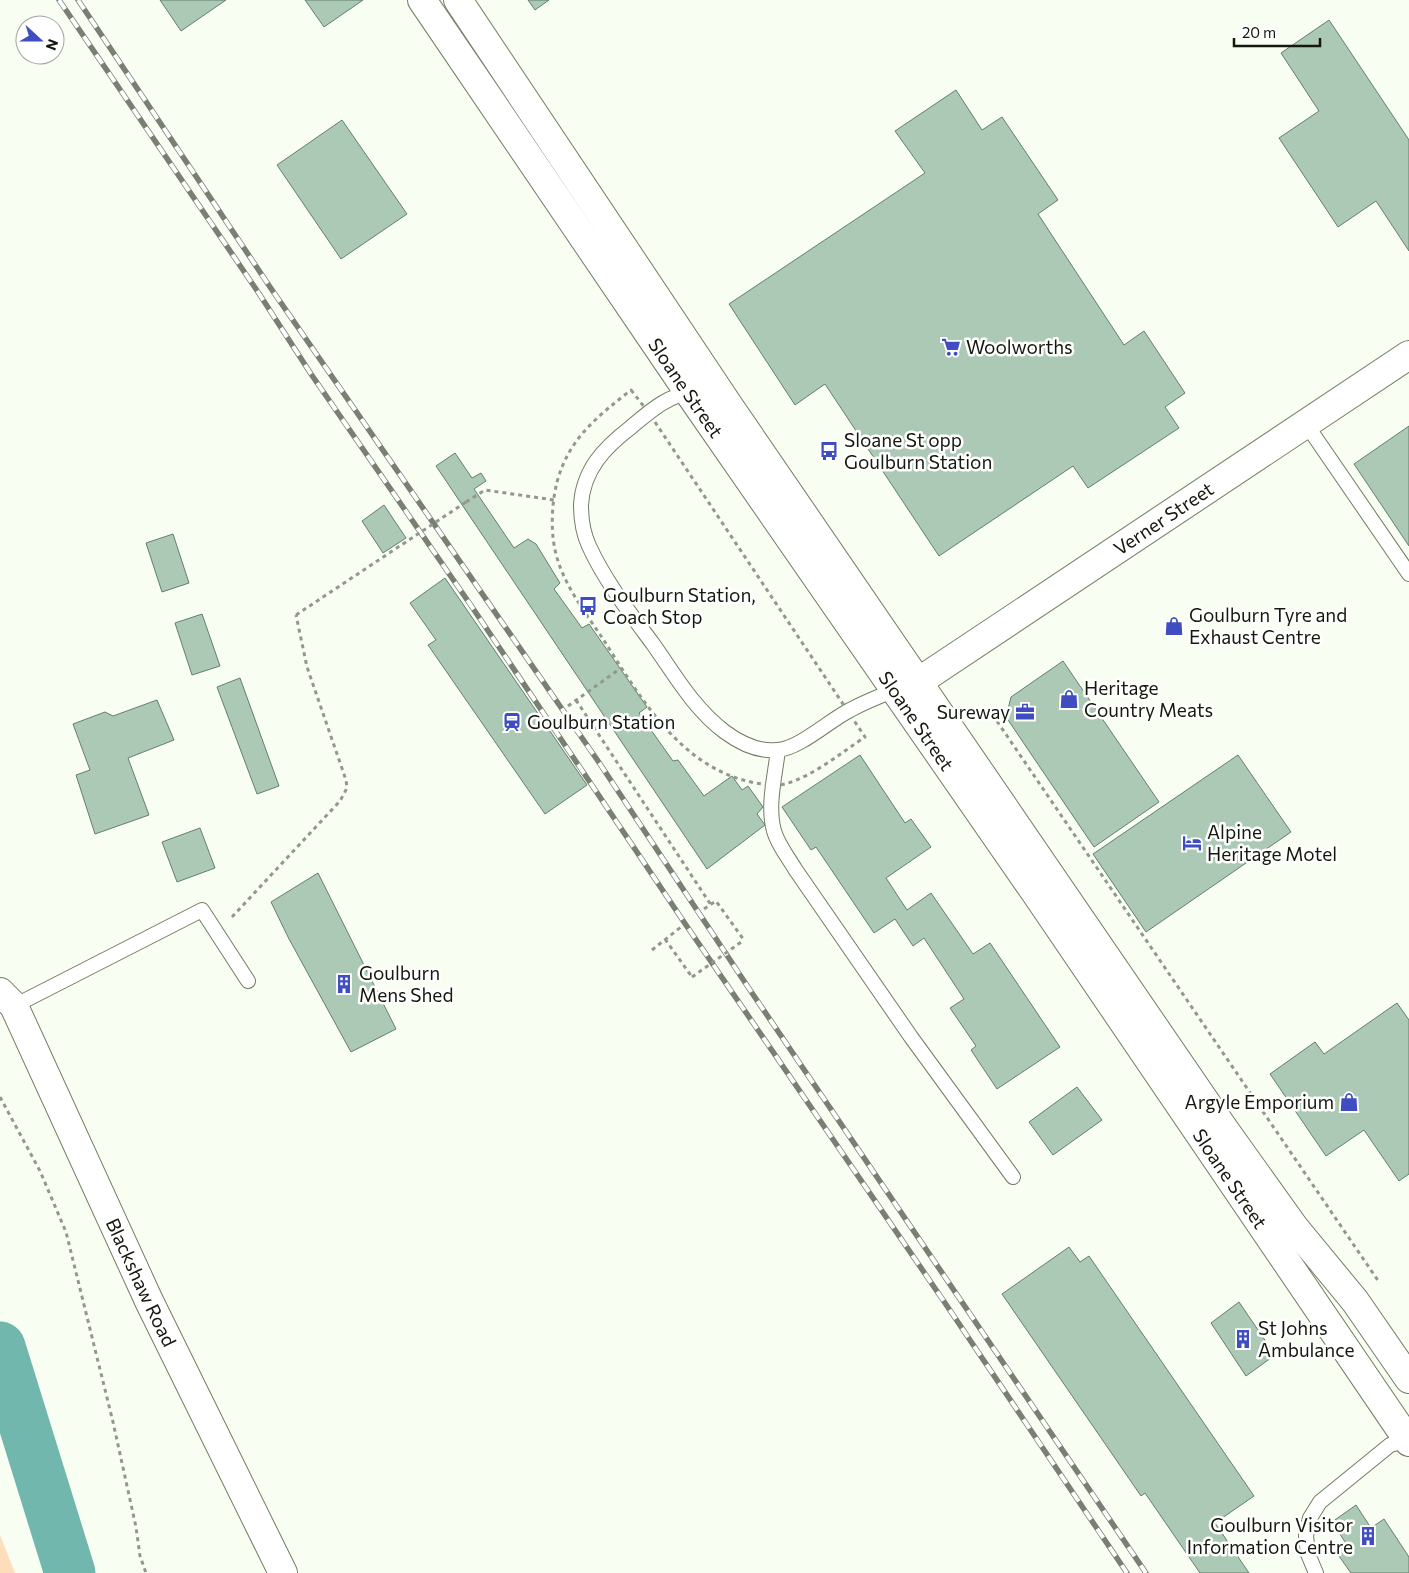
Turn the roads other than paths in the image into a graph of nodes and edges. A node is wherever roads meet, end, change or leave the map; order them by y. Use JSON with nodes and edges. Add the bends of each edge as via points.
{"nodes":[{"id":1,"x":422,"y":0,"type":"edge"},
{"id":2,"x":458,"y":0,"type":"edge"},
{"id":3,"x":1409,"y":355,"type":"edge"},
{"id":4,"x":664,"y":357,"type":"junction"},
{"id":5,"x":689,"y":393,"type":"junction"},
{"id":6,"x":662,"y":404,"type":"junction"},
{"id":7,"x":729,"y":406,"type":"junction"},
{"id":8,"x":1306,"y":424,"type":"junction"},
{"id":9,"x":1409,"y":574,"type":"edge"},
{"id":10,"x":906,"y":686,"type":"junction"},
{"id":11,"x":778,"y":750,"type":"junction"},
{"id":12,"x":248,"y":981,"type":"dead end"},
{"id":13,"x":7,"y":999,"type":"edge"},
{"id":14,"x":1013,"y":1177,"type":"dead end"},
{"id":15,"x":1409,"y":1379,"type":"edge"},
{"id":16,"x":1404,"y":1442,"type":"edge"},
{"id":17,"x":283,"y":1573,"type":"edge"},
{"id":18,"x":1316,"y":1573,"type":"edge"}],
"edges":[{"from":1,"to":4,"type":"street","name":"Sloane Street"},
{"from":2,"to":7,"type":"street","name":"Sloane Street"},
{"from":3,"to":8,"type":"street","name":"Verner Street"},
{"from":4,"to":5,"type":"street","name":"Sloane Street"},
{"from":4,"to":6,"type":"lane","via":[[668,382]]},
{"from":5,"to":6,"type":"lane"},
{"from":5,"to":7,"type":"lane","via":[[699,393]]},
{"from":5,"to":10,"type":"street","name":"Sloane Street","via":[[787,533]]},
{"from":6,"to":11,"type":"lane","via":[[612,442],[599,456],[584,487],[582,526],[615,592],[696,705],[740,742],[758,749]]},
{"from":7,"to":10,"type":"street","name":"Sloane Street"},
{"from":8,"to":9,"type":"lane"},
{"from":8,"to":10,"type":"street","name":"Verner Street"},
{"from":10,"to":11,"type":"lane","via":[[849,710],[801,740]]},
{"from":10,"to":15,"type":"street","name":"Sloane Street","via":[[1294,1227],[1355,1301]]},
{"from":10,"to":16,"type":"street","name":"Sloane Street","via":[[1037,895],[1372,1389]]},
{"from":11,"to":14,"type":"lane","via":[[772,817],[778,840],[906,1029]]},
{"from":12,"to":13,"type":"lane","via":[[202,910]]},
{"from":13,"to":17,"type":"street","name":"Blackshaw Road","via":[[149,1301]]},
{"from":16,"to":18,"type":"lane","via":[[1320,1502],[1310,1518],[1306,1536],[1308,1554]]}]}
